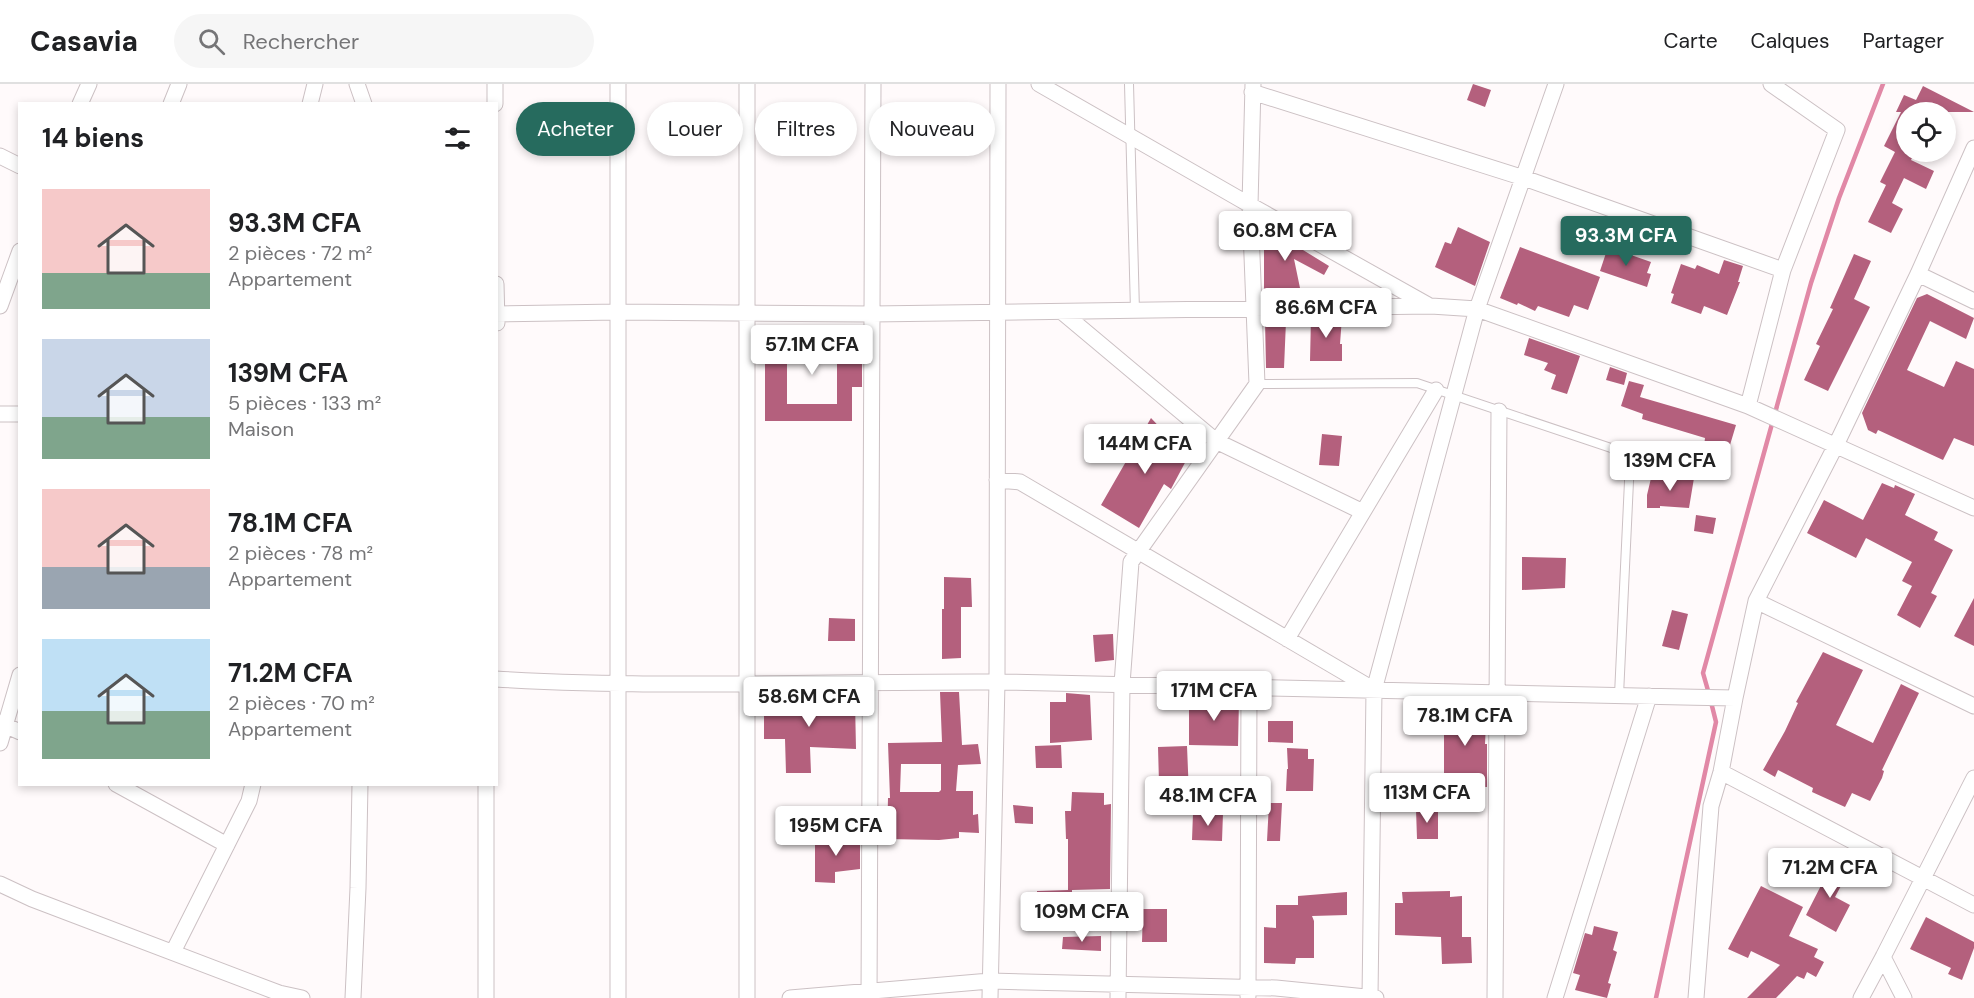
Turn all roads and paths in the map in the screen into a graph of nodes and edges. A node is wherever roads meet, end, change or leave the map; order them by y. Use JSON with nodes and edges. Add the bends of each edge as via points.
{"nodes":[{"id":1,"x":89,"y":84,"type":"edge"},
{"id":2,"x":179,"y":84,"type":"edge"},
{"id":3,"x":315,"y":84,"type":"edge"},
{"id":4,"x":357,"y":84,"type":"edge"},
{"id":5,"x":495,"y":84,"type":"edge"},
{"id":6,"x":618,"y":84,"type":"edge"},
{"id":7,"x":747,"y":84,"type":"edge"},
{"id":8,"x":873,"y":84,"type":"edge"},
{"id":9,"x":998,"y":84,"type":"edge"},
{"id":10,"x":1039,"y":84,"type":"edge"},
{"id":11,"x":1129,"y":84,"type":"edge"},
{"id":12,"x":1556,"y":84,"type":"edge"},
{"id":13,"x":1771,"y":84,"type":"edge"},
{"id":14,"x":1252,"y":88,"type":"edge"},
{"id":15,"x":81,"y":102,"type":"edge"},
{"id":16,"x":172,"y":102,"type":"edge"},
{"id":17,"x":310,"y":102,"type":"edge"},
{"id":18,"x":363,"y":102,"type":"edge"},
{"id":19,"x":495,"y":102,"type":"edge"},
{"id":20,"x":1130,"y":135,"type":"junction"},
{"id":21,"x":1974,"y":148,"type":"edge"},
{"id":22,"x":0,"y":156,"type":"edge"},
{"id":23,"x":18,"y":165,"type":"edge"},
{"id":24,"x":1524,"y":178,"type":"junction"},
{"id":25,"x":1250,"y":205,"type":"junction"},
{"id":26,"x":18,"y":256,"type":"edge"},
{"id":27,"x":1783,"y":270,"type":"junction"},
{"id":28,"x":1918,"y":274,"type":"junction"},
{"id":29,"x":1974,"y":301,"type":"edge"},
{"id":30,"x":0,"y":306,"type":"edge"},
{"id":31,"x":1431,"y":306,"type":"junction"},
{"id":32,"x":1253,"y":307,"type":"junction"},
{"id":33,"x":1477,"y":309,"type":"junction"},
{"id":34,"x":1135,"y":311,"type":"junction"},
{"id":35,"x":618,"y":312,"type":"junction"},
{"id":36,"x":996,"y":312,"type":"junction"},
{"id":37,"x":1062,"y":312,"type":"junction"},
{"id":38,"x":747,"y":313,"type":"junction"},
{"id":39,"x":498,"y":314,"type":"edge"},
{"id":40,"x":872,"y":314,"type":"junction"},
{"id":41,"x":1257,"y":384,"type":"junction"},
{"id":42,"x":1436,"y":390,"type":"junction"},
{"id":43,"x":1453,"y":395,"type":"junction"},
{"id":44,"x":1748,"y":406,"type":"junction"},
{"id":45,"x":1499,"y":411,"type":"junction"},
{"id":46,"x":0,"y":414,"type":"edge"},
{"id":47,"x":18,"y":414,"type":"edge"},
{"id":48,"x":1216,"y":441,"type":"junction"},
{"id":49,"x":1836,"y":445,"type":"junction"},
{"id":50,"x":997,"y":480,"type":"junction"},
{"id":51,"x":1974,"y":508,"type":"edge"},
{"id":52,"x":1363,"y":512,"type":"junction"},
{"id":53,"x":1138,"y":552,"type":"junction"},
{"id":54,"x":1756,"y":601,"type":"junction"},
{"id":55,"x":1287,"y":639,"type":"junction"},
{"id":56,"x":498,"y":679,"type":"edge"},
{"id":57,"x":997,"y":682,"type":"junction"},
{"id":58,"x":618,"y":683,"type":"junction"},
{"id":59,"x":18,"y":684,"type":"edge"},
{"id":60,"x":747,"y":684,"type":"junction"},
{"id":61,"x":870,"y":684,"type":"junction"},
{"id":62,"x":1122,"y":684,"type":"junction"},
{"id":63,"x":1249,"y":687,"type":"junction"},
{"id":64,"x":1374,"y":690,"type":"junction"},
{"id":65,"x":1497,"y":692,"type":"junction"},
{"id":66,"x":1619,"y":695,"type":"junction"},
{"id":67,"x":1649,"y":696,"type":"junction"},
{"id":68,"x":1735,"y":698,"type":"junction"},
{"id":69,"x":1974,"y":706,"type":"edge"},
{"id":70,"x":9,"y":727,"type":"edge"},
{"id":71,"x":0,"y":743,"type":"edge"},
{"id":72,"x":1721,"y":772,"type":"junction"},
{"id":73,"x":1974,"y":778,"type":"edge"},
{"id":74,"x":253,"y":786,"type":"edge"},
{"id":75,"x":360,"y":786,"type":"edge"},
{"id":76,"x":486,"y":786,"type":"edge"},
{"id":77,"x":134,"y":789,"type":"edge"},
{"id":78,"x":227,"y":845,"type":"junction"},
{"id":79,"x":1923,"y":879,"type":"junction"},
{"id":80,"x":0,"y":885,"type":"edge"},
{"id":81,"x":1974,"y":905,"type":"edge"},
{"id":82,"x":173,"y":952,"type":"junction"},
{"id":83,"x":1883,"y":957,"type":"junction"},
{"id":84,"x":990,"y":981,"type":"junction"},
{"id":85,"x":1118,"y":991,"type":"edge"},
{"id":86,"x":1248,"y":993,"type":"edge"},
{"id":87,"x":869,"y":994,"type":"edge"},
{"id":88,"x":302,"y":998,"type":"edge"},
{"id":89,"x":354,"y":998,"type":"edge"},
{"id":90,"x":486,"y":998,"type":"edge"},
{"id":91,"x":618,"y":998,"type":"edge"},
{"id":92,"x":747,"y":998,"type":"edge"},
{"id":93,"x":790,"y":998,"type":"edge"},
{"id":94,"x":990,"y":998,"type":"edge"},
{"id":95,"x":1373,"y":998,"type":"edge"},
{"id":96,"x":1495,"y":998,"type":"edge"},
{"id":97,"x":1556,"y":998,"type":"edge"},
{"id":98,"x":1696,"y":998,"type":"edge"},
{"id":99,"x":1861,"y":998,"type":"edge"},
{"id":100,"x":1904,"y":998,"type":"edge"}],
"edges":[{"from":1,"to":15,"type":"street"},
{"from":2,"to":16,"type":"street"},
{"from":3,"to":17,"type":"street"},
{"from":4,"to":18,"type":"street"},
{"from":5,"to":19,"type":"street"},
{"from":6,"to":35,"type":"street"},
{"from":7,"to":38,"type":"street"},
{"from":8,"to":40,"type":"street"},
{"from":9,"to":36,"type":"street"},
{"from":10,"to":20,"type":"street"},
{"from":11,"to":20,"type":"lane"},
{"from":12,"to":24,"type":"street"},
{"from":13,"to":27,"type":"street","via":[[1837,130]]},
{"from":14,"to":24,"type":"street"},
{"from":14,"to":25,"type":"street"},
{"from":20,"to":25,"type":"street"},
{"from":20,"to":34,"type":"lane"},
{"from":21,"to":28,"type":"street"},
{"from":22,"to":23,"type":"street"},
{"from":24,"to":27,"type":"street"},
{"from":24,"to":33,"type":"street"},
{"from":25,"to":31,"type":"street"},
{"from":25,"to":32,"type":"street"},
{"from":26,"to":30,"type":"street"},
{"from":27,"to":44,"type":"street"},
{"from":28,"to":29,"type":"street"},
{"from":28,"to":49,"type":"street"},
{"from":31,"to":32,"type":"street"},
{"from":31,"to":33,"type":"street"},
{"from":32,"to":34,"type":"street"},
{"from":32,"to":41,"type":"street"},
{"from":33,"to":43,"type":"street"},
{"from":33,"to":44,"type":"street"},
{"from":34,"to":37,"type":"street"},
{"from":35,"to":38,"type":"street"},
{"from":35,"to":39,"type":"street"},
{"from":35,"to":58,"type":"street"},
{"from":36,"to":37,"type":"street"},
{"from":36,"to":40,"type":"street"},
{"from":36,"to":50,"type":"street"},
{"from":37,"to":48,"type":"street"},
{"from":38,"to":40,"type":"street"},
{"from":38,"to":60,"type":"street"},
{"from":40,"to":61,"type":"street"},
{"from":41,"to":42,"type":"lane","via":[[1417,383]]},
{"from":41,"to":48,"type":"street"},
{"from":42,"to":43,"type":"lane"},
{"from":42,"to":52,"type":"street"},
{"from":43,"to":45,"type":"lane"},
{"from":43,"to":64,"type":"street"},
{"from":44,"to":49,"type":"street"},
{"from":45,"to":65,"type":"street"},
{"from":45,"to":66,"type":"lane","via":[[1611,447],[1630,460]]},
{"from":46,"to":47,"type":"street"},
{"from":48,"to":52,"type":"street"},
{"from":48,"to":53,"type":"street"},
{"from":49,"to":51,"type":"street"},
{"from":49,"to":54,"type":"street"},
{"from":50,"to":53,"type":"street","via":[[1020,482]]},
{"from":50,"to":57,"type":"street"},
{"from":52,"to":55,"type":"street"},
{"from":53,"to":55,"type":"street"},
{"from":53,"to":62,"type":"street","via":[[1131,562]]},
{"from":54,"to":68,"type":"street"},
{"from":54,"to":69,"type":"street"},
{"from":55,"to":64,"type":"street"},
{"from":56,"to":58,"type":"street"},
{"from":57,"to":61,"type":"street"},
{"from":57,"to":62,"type":"street"},
{"from":57,"to":84,"type":"street"},
{"from":58,"to":60,"type":"street"},
{"from":58,"to":91,"type":"street"},
{"from":59,"to":70,"type":"street"},
{"from":60,"to":61,"type":"street"},
{"from":60,"to":92,"type":"street"},
{"from":61,"to":87,"type":"street"},
{"from":62,"to":63,"type":"street"},
{"from":62,"to":85,"type":"street"},
{"from":63,"to":64,"type":"street"},
{"from":63,"to":86,"type":"street"},
{"from":64,"to":65,"type":"street"},
{"from":64,"to":95,"type":"street"},
{"from":65,"to":66,"type":"street"},
{"from":65,"to":96,"type":"street"},
{"from":66,"to":67,"type":"street"},
{"from":67,"to":68,"type":"street"},
{"from":67,"to":97,"type":"street"},
{"from":68,"to":72,"type":"street"},
{"from":70,"to":71,"type":"street"},
{"from":72,"to":79,"type":"street"},
{"from":72,"to":98,"type":"street","via":[[1711,806]]},
{"from":73,"to":79,"type":"street"},
{"from":74,"to":78,"type":"street"},
{"from":75,"to":89,"type":"street"},
{"from":76,"to":90,"type":"street"},
{"from":77,"to":78,"type":"street"},
{"from":78,"to":82,"type":"street"},
{"from":79,"to":81,"type":"street"},
{"from":79,"to":83,"type":"street"},
{"from":80,"to":82,"type":"street"},
{"from":82,"to":88,"type":"street","via":[[279,993]]},
{"from":83,"to":99,"type":"street"},
{"from":83,"to":100,"type":"street"},
{"from":84,"to":85,"type":"street"},
{"from":84,"to":87,"type":"street"},
{"from":84,"to":94,"type":"street"},
{"from":85,"to":86,"type":"street"},
{"from":86,"to":95,"type":"street","via":[[1276,988]]},
{"from":87,"to":93,"type":"street"}]}
